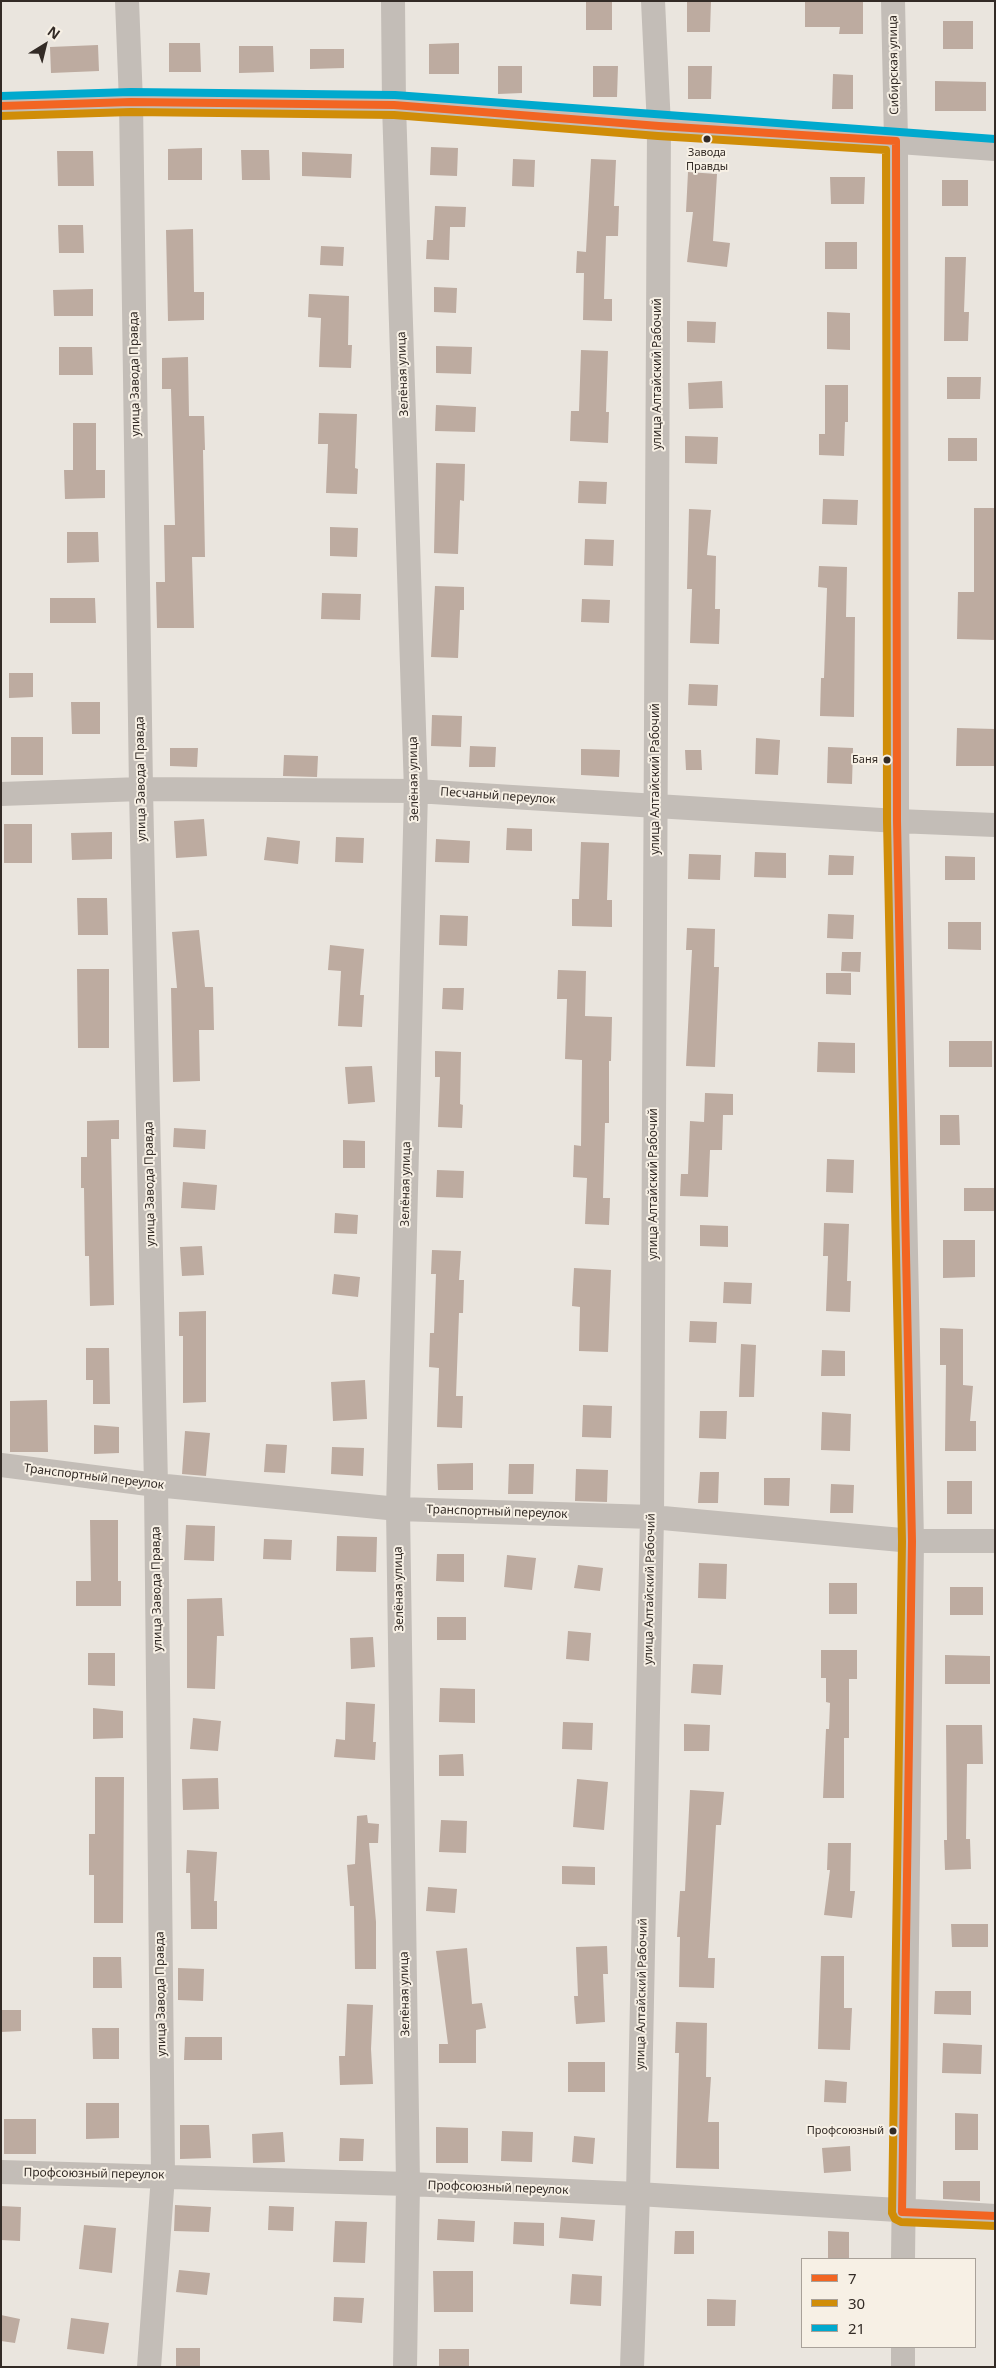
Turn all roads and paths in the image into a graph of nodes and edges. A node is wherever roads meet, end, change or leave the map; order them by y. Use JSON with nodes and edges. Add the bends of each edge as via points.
{"nodes":[{"id":1,"x":128,"y":1,"type":"edge"},
{"id":2,"x":393,"y":1,"type":"edge"},
{"id":3,"x":652,"y":1,"type":"edge"},
{"id":4,"x":892,"y":1,"type":"edge"},
{"id":5,"x":131,"y":102,"type":"junction"},
{"id":6,"x":394,"y":105,"type":"junction"},
{"id":7,"x":1,"y":106,"type":"edge"},
{"id":8,"x":659,"y":126,"type":"junction"},
{"id":9,"x":896,"y":141,"type":"junction"},
{"id":10,"x":995,"y":149,"type":"edge"},
{"id":11,"x":141,"y":789,"type":"junction"},
{"id":12,"x":416,"y":790,"type":"junction"},
{"id":13,"x":1,"y":794,"type":"edge"},
{"id":14,"x":656,"y":806,"type":"junction"},
{"id":15,"x":897,"y":821,"type":"junction"},
{"id":16,"x":995,"y":824,"type":"edge"},
{"id":17,"x":1,"y":1465,"type":"edge"},
{"id":18,"x":156,"y":1485,"type":"junction"},
{"id":19,"x":398,"y":1510,"type":"junction"},
{"id":20,"x":652,"y":1517,"type":"junction"},
{"id":21,"x":912,"y":1541,"type":"junction"},
{"id":22,"x":995,"y":1541,"type":"edge"},
{"id":23,"x":1,"y":2172,"type":"edge"},
{"id":24,"x":163,"y":2176,"type":"junction"},
{"id":25,"x":408,"y":2184,"type":"junction"},
{"id":26,"x":638,"y":2194,"type":"junction"},
{"id":27,"x":902,"y":2212,"type":"junction"},
{"id":28,"x":995,"y":2216,"type":"edge"},
{"id":29,"x":903,"y":2258,"type":"edge"},
{"id":30,"x":903,"y":2348,"type":"edge"},
{"id":31,"x":149,"y":2367,"type":"edge"},
{"id":32,"x":405,"y":2367,"type":"edge"},
{"id":33,"x":632,"y":2367,"type":"edge"},
{"id":34,"x":903,"y":2367,"type":"edge"}],
"edges":[{"from":1,"to":5,"type":"street","name":"улица Завода Правда"},
{"from":2,"to":6,"type":"street","name":"Зелёная улица"},
{"from":3,"to":8,"type":"street","name":"улица Алтайский Рабочий"},
{"from":4,"to":9,"type":"street","name":"Сибирская улица"},
{"from":5,"to":6,"type":"street"},
{"from":5,"to":7,"type":"street"},
{"from":5,"to":11,"type":"street","name":"улица Завода Правда"},
{"from":6,"to":8,"type":"street"},
{"from":6,"to":12,"type":"street","name":"Зелёная улица"},
{"from":8,"to":9,"type":"street"},
{"from":8,"to":14,"type":"street","name":"улица Алтайский Рабочий"},
{"from":9,"to":10,"type":"street"},
{"from":9,"to":15,"type":"street","name":"Сибирская улица"},
{"from":11,"to":12,"type":"street","name":"Песчаный переулок"},
{"from":11,"to":13,"type":"street","name":"Песчаный переулок"},
{"from":11,"to":18,"type":"street","name":"улица Завода Правда"},
{"from":12,"to":14,"type":"street","name":"Песчаный переулок"},
{"from":12,"to":19,"type":"street","name":"Зелёная улица"},
{"from":14,"to":15,"type":"street","name":"Песчаный переулок"},
{"from":14,"to":20,"type":"street","name":"улица Алтайский Рабочий"},
{"from":15,"to":16,"type":"street","name":"Песчаный переулок"},
{"from":15,"to":21,"type":"street","name":"Сибирская улица"},
{"from":17,"to":18,"type":"street","name":"Транспортный переулок"},
{"from":18,"to":19,"type":"street","name":"Транспортный переулок"},
{"from":18,"to":24,"type":"street","name":"улица Завода Правда"},
{"from":19,"to":20,"type":"street","name":"Транспортный переулок"},
{"from":19,"to":25,"type":"street","name":"Зелёная улица"},
{"from":20,"to":21,"type":"street","name":"Транспортный переулок"},
{"from":20,"to":26,"type":"street","name":"улица Алтайский Рабочий"},
{"from":21,"to":22,"type":"street","name":"Транспортный переулок"},
{"from":21,"to":27,"type":"street","name":"Сибирская улица"},
{"from":23,"to":24,"type":"street","name":"Профсоюзный переулок"},
{"from":24,"to":25,"type":"street","name":"Профсоюзный переулок"},
{"from":24,"to":31,"type":"street","name":"улица Завода Правда"},
{"from":25,"to":26,"type":"street","name":"Профсоюзный переулок"},
{"from":25,"to":32,"type":"street","name":"Зелёная улица"},
{"from":26,"to":27,"type":"street","name":"Профсоюзный переулок"},
{"from":26,"to":33,"type":"street","name":"улица Алтайский Рабочий"},
{"from":27,"to":28,"type":"street","name":"Профсоюзный переулок"},
{"from":27,"to":29,"type":"street","name":"Сибирская улица"},
{"from":30,"to":34,"type":"street"}]}
